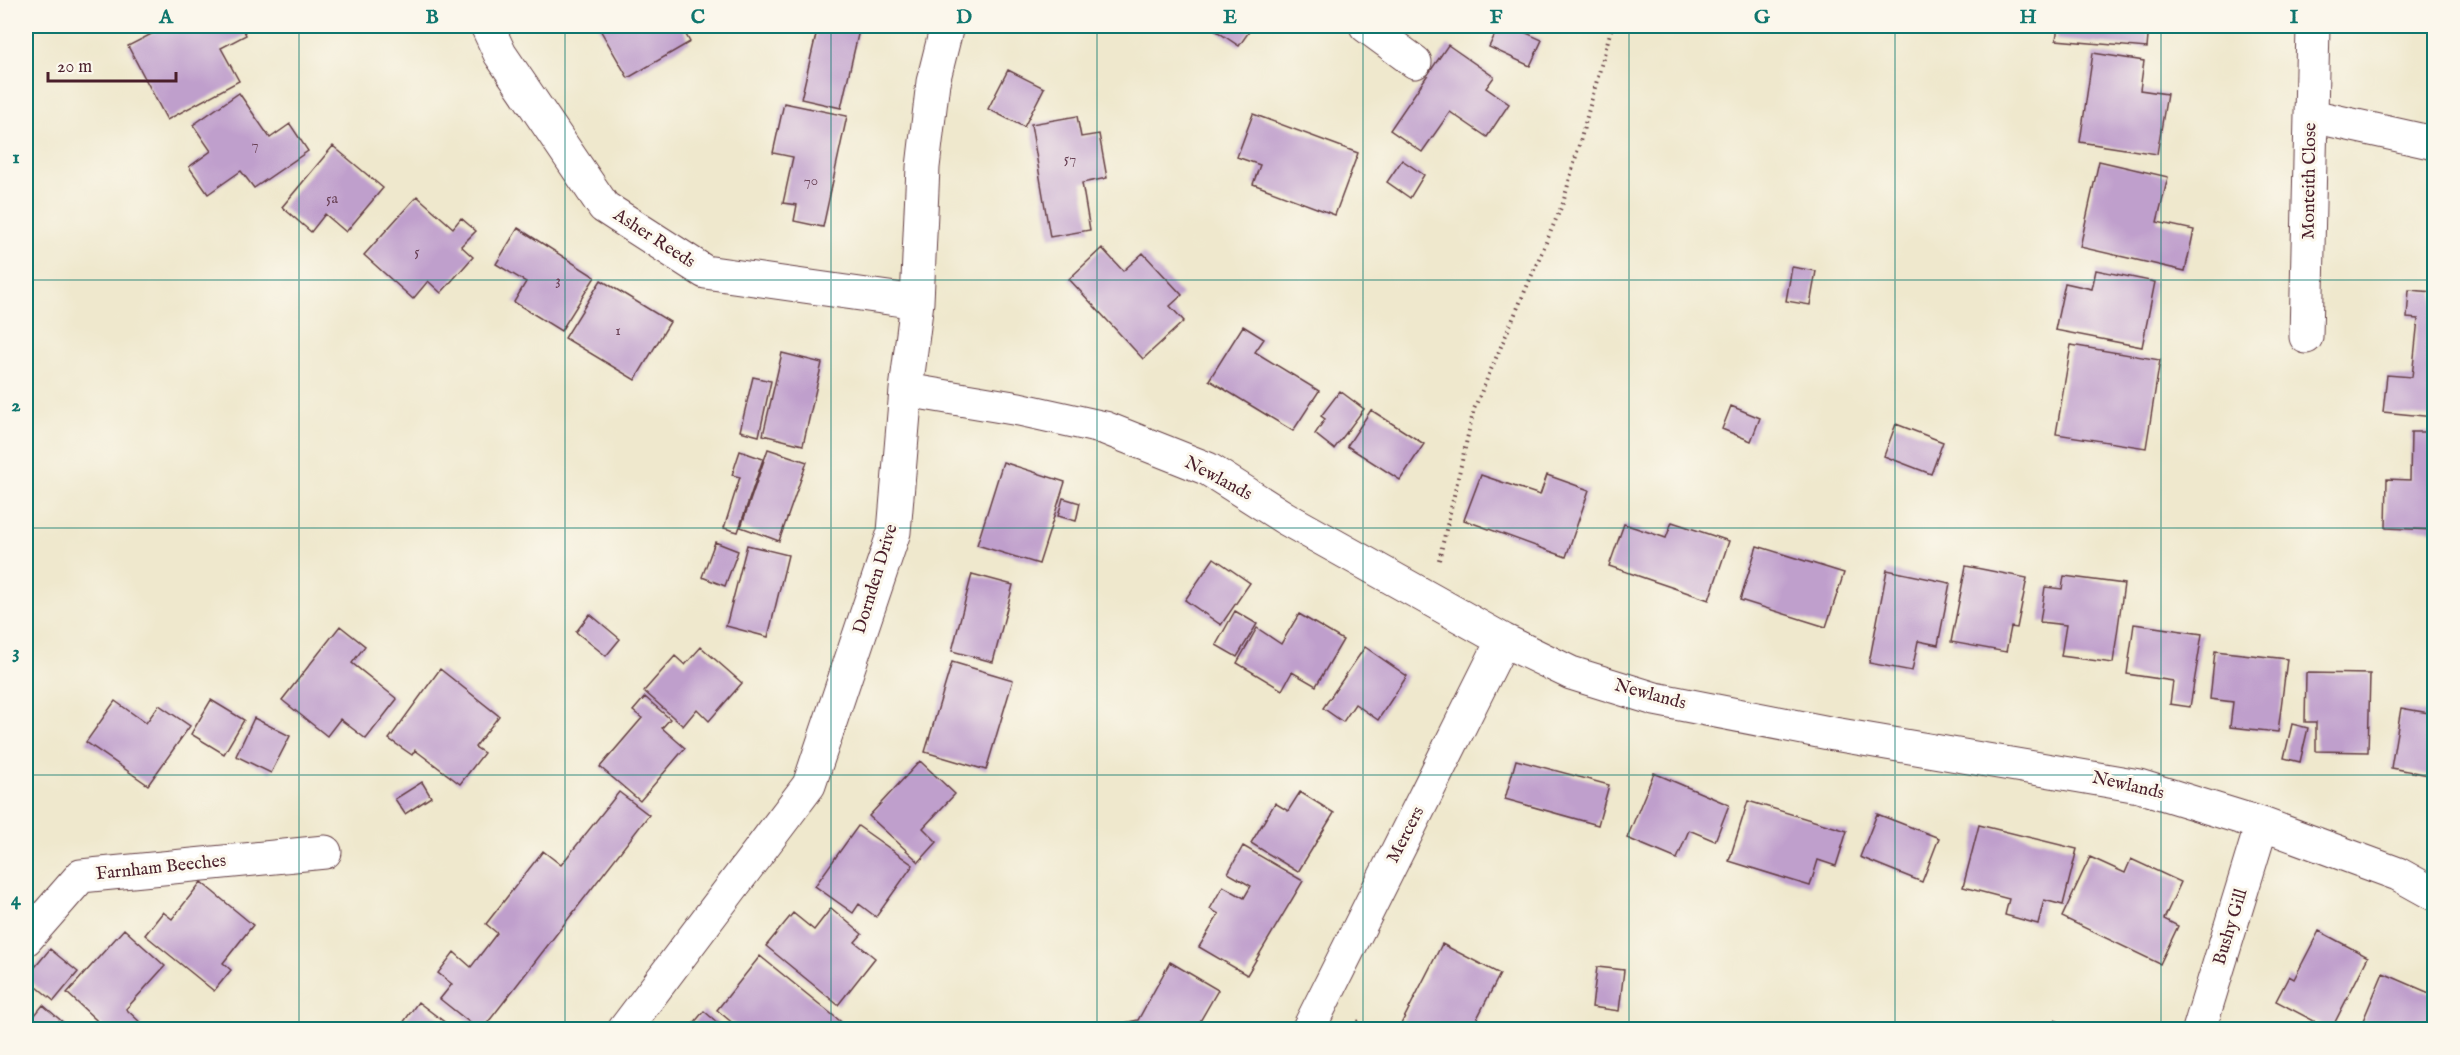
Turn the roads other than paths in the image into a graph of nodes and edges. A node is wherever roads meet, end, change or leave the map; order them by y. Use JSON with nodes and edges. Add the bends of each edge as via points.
{"nodes":[{"id":1,"x":487,"y":26,"type":"edge"},
{"id":2,"x":947,"y":26,"type":"edge"},
{"id":3,"x":1366,"y":26,"type":"edge"},
{"id":4,"x":2313,"y":26,"type":"edge"},
{"id":5,"x":1415,"y":62,"type":"dead end"},
{"id":6,"x":2312,"y":116,"type":"junction"},
{"id":7,"x":2434,"y":143,"type":"edge"},
{"id":8,"x":917,"y":302,"type":"junction"},
{"id":9,"x":2306,"y":337,"type":"dead end"},
{"id":10,"x":906,"y":390,"type":"junction"},
{"id":11,"x":1503,"y":640,"type":"junction"},
{"id":12,"x":2262,"y":824,"type":"junction"},
{"id":13,"x":325,"y":852,"type":"dead end"},
{"id":14,"x":2434,"y":894,"type":"edge"},
{"id":15,"x":26,"y":939,"type":"edge"},
{"id":16,"x":624,"y":1029,"type":"edge"},
{"id":17,"x":1308,"y":1029,"type":"edge"},
{"id":18,"x":2199,"y":1029,"type":"edge"}],
"edges":[{"from":1,"to":8,"type":"street","name":"Asher Reeds","via":[[500,54],[604,207],[705,272]]},
{"from":2,"to":8,"type":"street","name":"Dornden Drive","via":[[933,82],[923,167]]},
{"from":3,"to":5,"type":"street"},
{"from":4,"to":6,"type":"street","name":"Monteith Close"},
{"from":6,"to":7,"type":"street"},
{"from":6,"to":9,"type":"street","name":"Monteith Close"},
{"from":8,"to":10,"type":"street","name":"Dornden Drive"},
{"from":10,"to":11,"type":"street","name":"Newlands","via":[[1105,428],[1208,469],[1285,518]]},
{"from":10,"to":16,"type":"street","name":"Dornden Drive","via":[[894,532],[809,785]]},
{"from":11,"to":12,"type":"street","name":"Newlands","via":[[1571,673],[1655,699],[2139,786]]},
{"from":11,"to":17,"type":"street","name":"Mercers"},
{"from":12,"to":14,"type":"street","name":"Newlands","via":[[2398,874]]},
{"from":12,"to":18,"type":"street","name":"Bushy Gill"},
{"from":13,"to":15,"type":"street","name":"Farnham Beeches","via":[[81,876]]}]}
